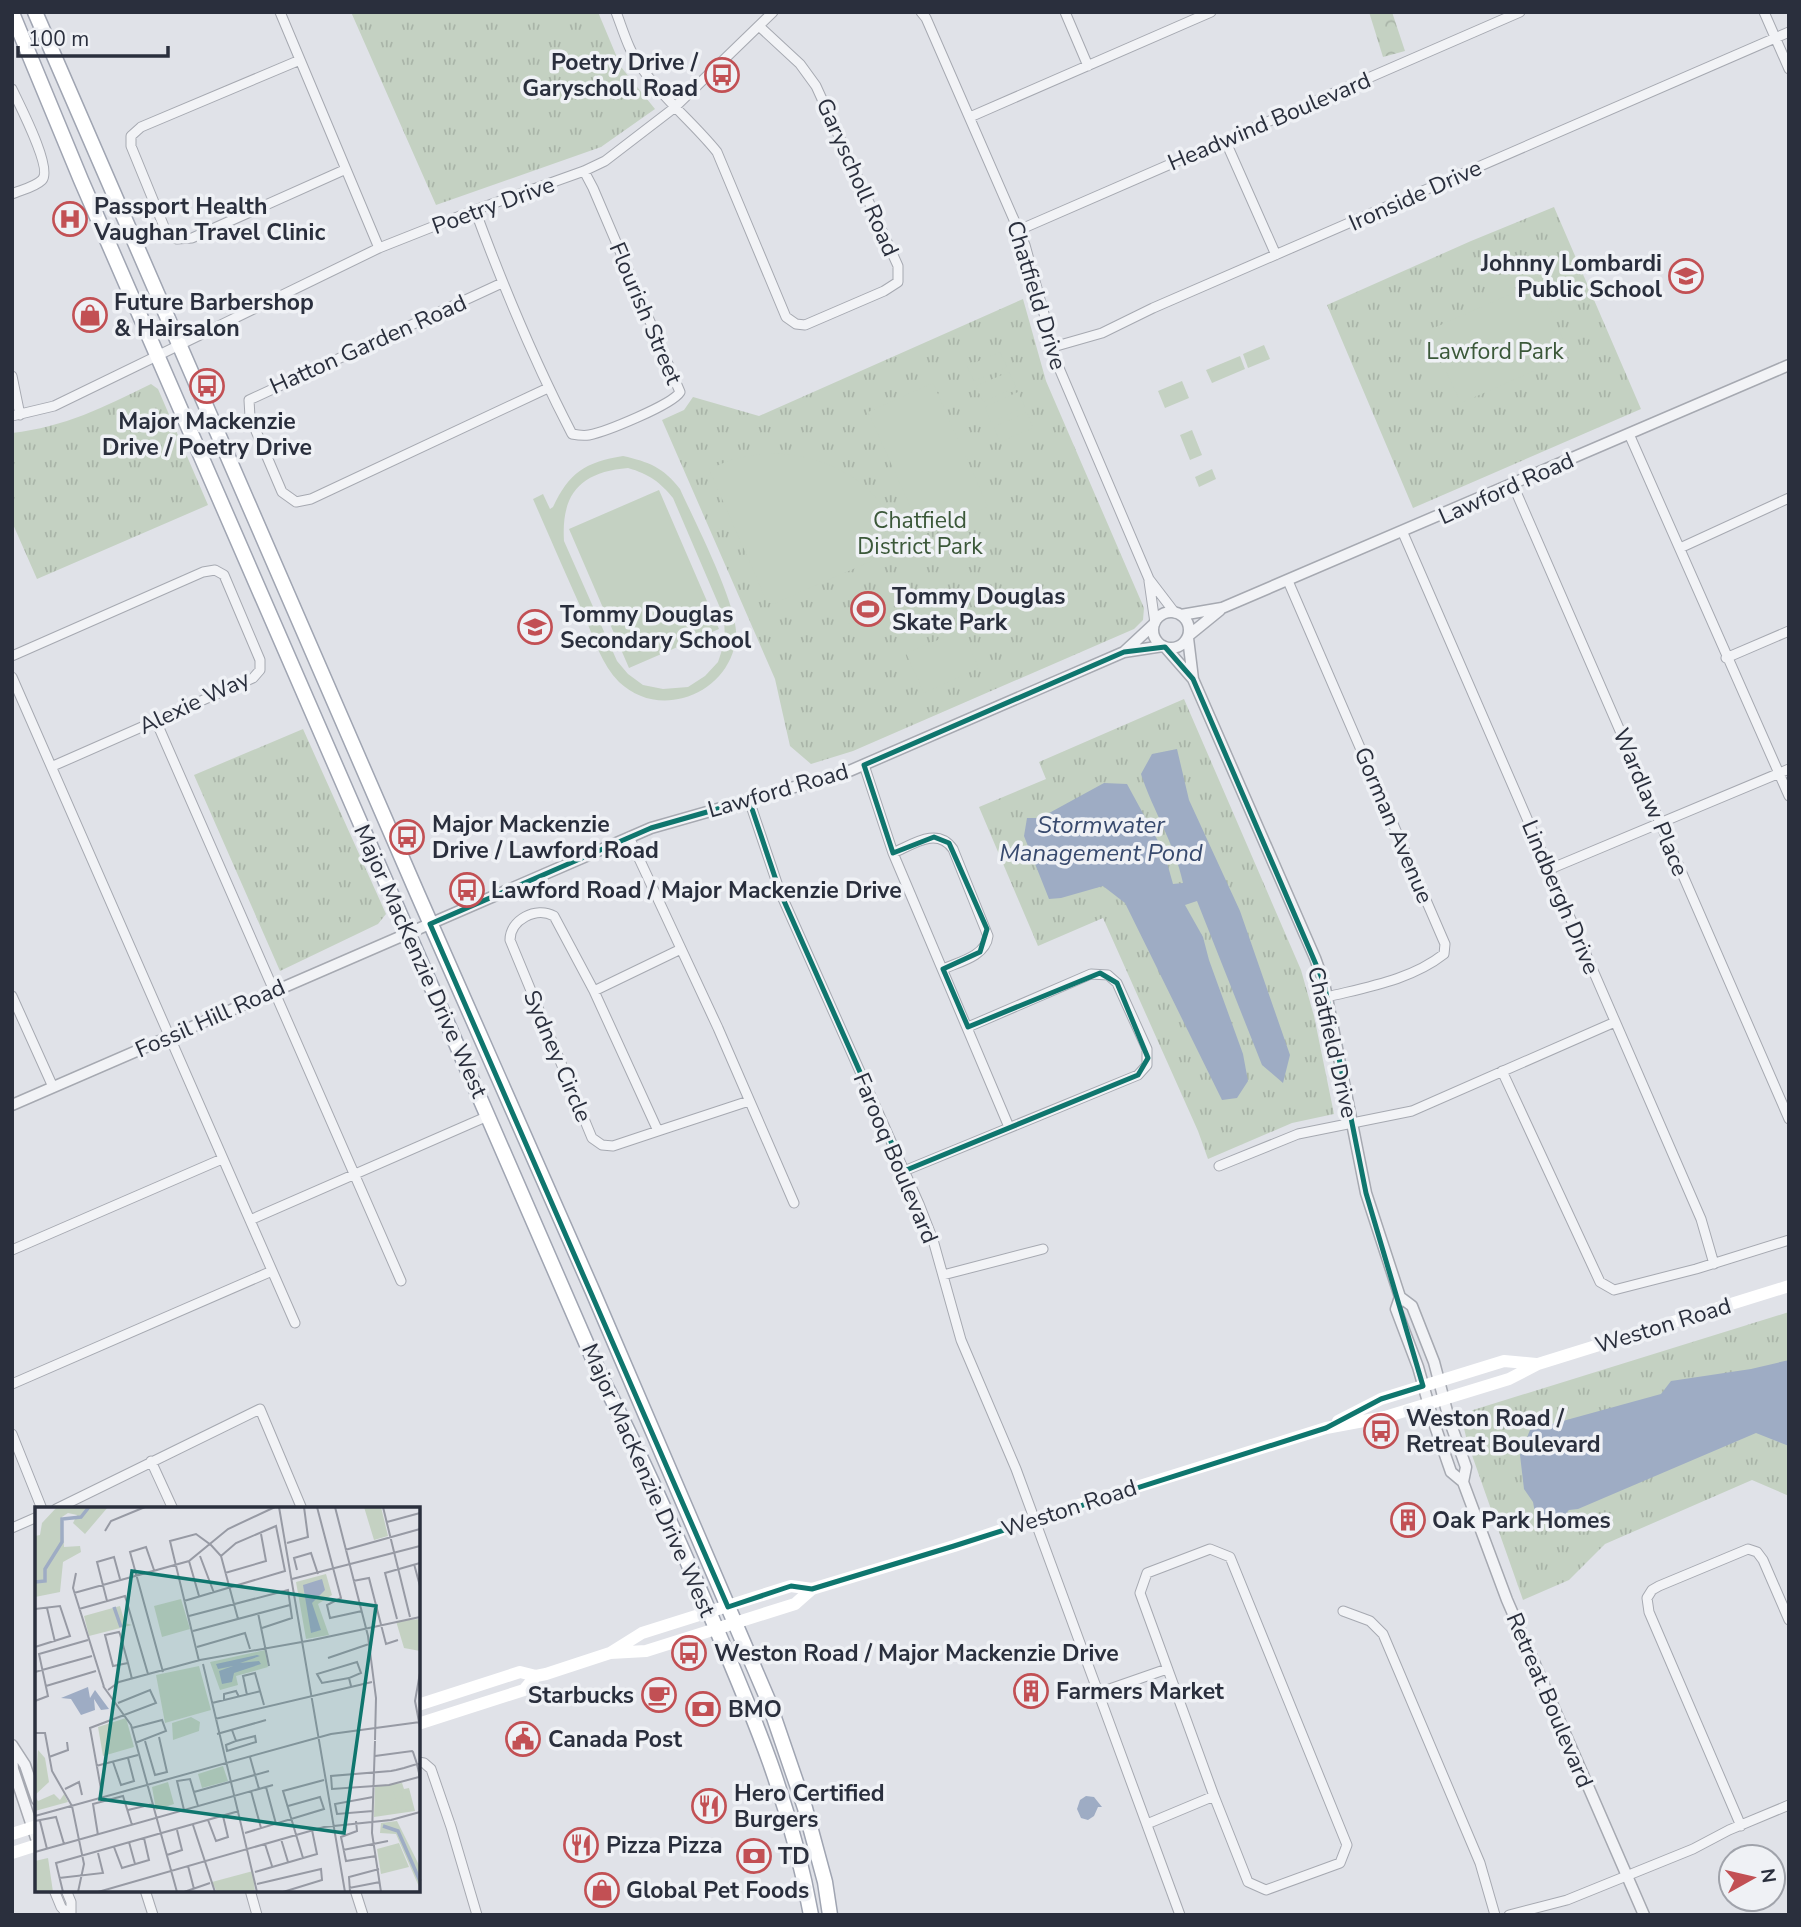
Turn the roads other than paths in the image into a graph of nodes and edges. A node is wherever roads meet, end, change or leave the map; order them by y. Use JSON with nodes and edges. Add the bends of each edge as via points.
{"nodes":[{"id":1,"x":35,"y":12,"type":"edge"},
{"id":2,"x":280,"y":12,"type":"edge"},
{"id":3,"x":616,"y":12,"type":"edge"},
{"id":4,"x":773,"y":12,"type":"edge"},
{"id":5,"x":922,"y":12,"type":"edge"},
{"id":6,"x":1065,"y":12,"type":"edge"},
{"id":7,"x":1211,"y":12,"type":"edge"},
{"id":8,"x":1520,"y":12,"type":"edge"},
{"id":9,"x":1764,"y":12,"type":"edge"},
{"id":10,"x":12,"y":13,"type":"edge"},
{"id":11,"x":759,"y":26,"type":"junction"},
{"id":12,"x":1789,"y":32,"type":"edge"},
{"id":13,"x":1775,"y":38,"type":"junction"},
{"id":14,"x":300,"y":60,"type":"junction"},
{"id":15,"x":1088,"y":66,"type":"junction"},
{"id":16,"x":1789,"y":69,"type":"edge"},
{"id":17,"x":12,"y":89,"type":"edge"},
{"id":18,"x":674,"y":108,"type":"junction"},
{"id":19,"x":970,"y":117,"type":"junction"},
{"id":20,"x":1225,"y":140,"type":"junction"},
{"id":21,"x":345,"y":170,"type":"junction"},
{"id":22,"x":584,"y":171,"type":"junction"},
{"id":23,"x":12,"y":194,"type":"edge"},
{"id":24,"x":475,"y":210,"type":"junction"},
{"id":25,"x":1019,"y":230,"type":"junction"},
{"id":26,"x":379,"y":248,"type":"junction"},
{"id":27,"x":1276,"y":255,"type":"junction"},
{"id":28,"x":502,"y":283,"type":"junction"},
{"id":29,"x":180,"y":346,"type":"junction"},
{"id":30,"x":1053,"y":347,"type":"junction"},
{"id":31,"x":158,"y":356,"type":"junction"},
{"id":32,"x":1789,"y":365,"type":"edge"},
{"id":33,"x":12,"y":376,"type":"edge"},
{"id":34,"x":548,"y":388,"type":"junction"},
{"id":35,"x":16,"y":416,"type":"edge"},
{"id":36,"x":1629,"y":434,"type":"junction"},
{"id":37,"x":1513,"y":485,"type":"junction"},
{"id":38,"x":1789,"y":498,"type":"edge"},
{"id":39,"x":1403,"y":533,"type":"junction"},
{"id":40,"x":1680,"y":548,"type":"junction"},
{"id":41,"x":1149,"y":579,"type":"junction"},
{"id":42,"x":1288,"y":581,"type":"junction"},
{"id":43,"x":1222,"y":608,"type":"junction"},
{"id":44,"x":1178,"y":614,"type":"junction"},
{"id":45,"x":1155,"y":624,"type":"junction"},
{"id":46,"x":1789,"y":631,"type":"edge"},
{"id":47,"x":1188,"y":637,"type":"junction"},
{"id":48,"x":1164,"y":647,"type":"junction"},
{"id":49,"x":1124,"y":652,"type":"junction"},
{"id":50,"x":12,"y":656,"type":"edge"},
{"id":51,"x":1726,"y":658,"type":"junction"},
{"id":52,"x":12,"y":677,"type":"edge"},
{"id":53,"x":1193,"y":679,"type":"junction"},
{"id":54,"x":156,"y":721,"type":"junction"},
{"id":55,"x":864,"y":765,"type":"junction"},
{"id":56,"x":53,"y":766,"type":"junction"},
{"id":57,"x":1789,"y":769,"type":"edge"},
{"id":58,"x":1779,"y":773,"type":"junction"},
{"id":59,"x":1789,"y":796,"type":"edge"},
{"id":60,"x":749,"y":800,"type":"junction"},
{"id":61,"x":1660,"y":822,"type":"junction"},
{"id":62,"x":629,"y":837,"type":"junction"},
{"id":63,"x":893,"y":853,"type":"junction"},
{"id":64,"x":1549,"y":869,"type":"junction"},
{"id":65,"x":430,"y":924,"type":"junction"},
{"id":66,"x":408,"y":933,"type":"junction"},
{"id":67,"x":681,"y":950,"type":"junction"},
{"id":68,"x":943,"y":969,"type":"junction"},
{"id":69,"x":273,"y":990,"type":"junction"},
{"id":70,"x":594,"y":991,"type":"junction"},
{"id":71,"x":12,"y":996,"type":"edge"},
{"id":72,"x":1327,"y":998,"type":"junction"},
{"id":73,"x":1615,"y":1022,"type":"junction"},
{"id":74,"x":968,"y":1027,"type":"junction"},
{"id":75,"x":169,"y":1036,"type":"junction"},
{"id":76,"x":1502,"y":1071,"type":"junction"},
{"id":77,"x":53,"y":1087,"type":"junction"},
{"id":78,"x":749,"y":1101,"type":"junction"},
{"id":79,"x":12,"y":1105,"type":"edge"},
{"id":80,"x":488,"y":1116,"type":"junction"},
{"id":81,"x":1789,"y":1119,"type":"edge"},
{"id":82,"x":1352,"y":1124,"type":"junction"},
{"id":83,"x":1009,"y":1127,"type":"junction"},
{"id":84,"x":658,"y":1131,"type":"junction"},
{"id":85,"x":222,"y":1159,"type":"junction"},
{"id":86,"x":1219,"y":1166,"type":"dead end"},
{"id":87,"x":904,"y":1171,"type":"junction"},
{"id":88,"x":354,"y":1174,"type":"junction"},
{"id":89,"x":794,"y":1203,"type":"dead end"},
{"id":90,"x":250,"y":1220,"type":"junction"},
{"id":91,"x":1789,"y":1240,"type":"edge"},
{"id":92,"x":1043,"y":1249,"type":"dead end"},
{"id":93,"x":12,"y":1250,"type":"edge"},
{"id":94,"x":1714,"y":1264,"type":"junction"},
{"id":95,"x":272,"y":1271,"type":"junction"},
{"id":96,"x":943,"y":1275,"type":"junction"},
{"id":97,"x":401,"y":1281,"type":"dead end"},
{"id":98,"x":1789,"y":1286,"type":"edge"},
{"id":99,"x":1400,"y":1297,"type":"junction"},
{"id":100,"x":295,"y":1323,"type":"dead end"},
{"id":101,"x":1538,"y":1364,"type":"junction"},
{"id":102,"x":1439,"y":1381,"type":"junction"},
{"id":103,"x":12,"y":1384,"type":"edge"},
{"id":104,"x":1423,"y":1386,"type":"junction"},
{"id":105,"x":1443,"y":1399,"type":"junction"},
{"id":106,"x":1428,"y":1404,"type":"junction"},
{"id":107,"x":1326,"y":1428,"type":"junction"},
{"id":108,"x":12,"y":1434,"type":"edge"},
{"id":109,"x":151,"y":1461,"type":"junction"},
{"id":110,"x":1463,"y":1482,"type":"junction"},
{"id":111,"x":41,"y":1507,"type":"edge"},
{"id":112,"x":60,"y":1507,"type":"edge"},
{"id":113,"x":172,"y":1507,"type":"edge"},
{"id":114,"x":301,"y":1507,"type":"edge"},
{"id":115,"x":35,"y":1518,"type":"edge"},
{"id":116,"x":1034,"y":1519,"type":"junction"},
{"id":117,"x":12,"y":1528,"type":"edge"},
{"id":118,"x":812,"y":1589,"type":"junction"},
{"id":119,"x":728,"y":1607,"type":"junction"},
{"id":120,"x":1343,"y":1611,"type":"dead end"},
{"id":121,"x":709,"y":1612,"type":"junction"},
{"id":122,"x":1789,"y":1620,"type":"edge"},
{"id":123,"x":735,"y":1623,"type":"junction"},
{"id":124,"x":716,"y":1629,"type":"junction"},
{"id":125,"x":610,"y":1653,"type":"junction"},
{"id":126,"x":1167,"y":1669,"type":"junction"},
{"id":127,"x":536,"y":1676,"type":"junction"},
{"id":128,"x":1098,"y":1693,"type":"junction"},
{"id":129,"x":420,"y":1704,"type":"edge"},
{"id":130,"x":420,"y":1723,"type":"edge"},
{"id":131,"x":12,"y":1745,"type":"edge"},
{"id":132,"x":12,"y":1754,"type":"edge"},
{"id":133,"x":420,"y":1762,"type":"edge"},
{"id":134,"x":35,"y":1794,"type":"edge"},
{"id":135,"x":1214,"y":1796,"type":"junction"},
{"id":136,"x":1789,"y":1805,"type":"edge"},
{"id":137,"x":1147,"y":1824,"type":"junction"},
{"id":138,"x":1741,"y":1826,"type":"junction"},
{"id":139,"x":35,"y":1827,"type":"edge"},
{"id":140,"x":12,"y":1834,"type":"edge"},
{"id":141,"x":35,"y":1844,"type":"edge"},
{"id":142,"x":12,"y":1853,"type":"edge"},
{"id":143,"x":1626,"y":1876,"type":"junction"},
{"id":144,"x":55,"y":1892,"type":"edge"},
{"id":145,"x":67,"y":1892,"type":"edge"},
{"id":146,"x":146,"y":1892,"type":"edge"},
{"id":147,"x":251,"y":1892,"type":"edge"},
{"id":148,"x":356,"y":1892,"type":"edge"},
{"id":149,"x":70,"y":1915,"type":"edge"},
{"id":150,"x":153,"y":1915,"type":"edge"},
{"id":151,"x":257,"y":1915,"type":"edge"},
{"id":152,"x":363,"y":1915,"type":"edge"},
{"id":153,"x":477,"y":1915,"type":"edge"},
{"id":154,"x":811,"y":1915,"type":"edge"},
{"id":155,"x":830,"y":1915,"type":"edge"},
{"id":156,"x":1180,"y":1915,"type":"edge"},
{"id":157,"x":1494,"y":1915,"type":"edge"},
{"id":158,"x":1509,"y":1915,"type":"edge"},
{"id":159,"x":1644,"y":1915,"type":"edge"}],
"edges":[{"from":1,"to":29,"type":"main road","name":"Major MacKenzie Drive West"},
{"from":2,"to":14,"type":"street"},
{"from":3,"to":18,"type":"street","via":[[639,65]]},
{"from":4,"to":11,"type":"street","name":"Poetry Drive"},
{"from":5,"to":19,"type":"street","name":"Chatfield Drive"},
{"from":6,"to":15,"type":"street"},
{"from":7,"to":15,"type":"street"},
{"from":8,"to":20,"type":"street","name":"Headwind Boulevard"},
{"from":9,"to":13,"type":"street"},
{"from":10,"to":31,"type":"main road","name":"Major MacKenzie Drive West"},
{"from":11,"to":18,"type":"street","name":"Poetry Drive"},
{"from":11,"to":18,"type":"street","name":"Garyscholl Road","via":[[800,64],[821,93],[898,266],[898,282],[805,325],[786,317],[717,152]]},
{"from":12,"to":13,"type":"street","name":"Ironside Drive"},
{"from":13,"to":16,"type":"street"},
{"from":13,"to":27,"type":"street","name":"Ironside Drive"},
{"from":14,"to":21,"type":"street"},
{"from":14,"to":21,"type":"street","via":[[141,127],[131,136],[131,146],[167,233],[177,239],[192,238]]},
{"from":15,"to":19,"type":"street"},
{"from":17,"to":23,"type":"street","via":[[45,173],[39,182]]},
{"from":18,"to":22,"type":"street","name":"Poetry Drive","via":[[631,143]]},
{"from":19,"to":25,"type":"street","name":"Chatfield Drive"},
{"from":20,"to":25,"type":"street","name":"Headwind Boulevard"},
{"from":20,"to":27,"type":"street"},
{"from":21,"to":26,"type":"street"},
{"from":22,"to":24,"type":"street","name":"Poetry Drive"},
{"from":22,"to":34,"type":"street","name":"Flourish Street","via":[[680,392],[668,404],[585,436],[572,434]]},
{"from":24,"to":26,"type":"street","name":"Poetry Drive"},
{"from":24,"to":28,"type":"street","name":"Flourish Street"},
{"from":25,"to":30,"type":"street","name":"Chatfield Drive"},
{"from":26,"to":29,"type":"street","name":"Poetry Drive"},
{"from":27,"to":30,"type":"street","name":"Ironside Drive","via":[[1102,333]]},
{"from":28,"to":34,"type":"street","name":"Flourish Street"},
{"from":28,"to":34,"type":"street","name":"Hatton Garden Road","via":[[249,400],[250,417],[282,492],[296,502],[312,499]]},
{"from":29,"to":31,"type":"street","name":"Poetry Drive"},
{"from":29,"to":65,"type":"main road","name":"Major MacKenzie Drive West"},
{"from":30,"to":41,"type":"street","name":"Chatfield Drive"},
{"from":31,"to":35,"type":"street","name":"Poetry Drive","via":[[54,406]]},
{"from":31,"to":66,"type":"main road","name":"Major MacKenzie Drive West"},
{"from":32,"to":36,"type":"street","name":"Lawford Road"},
{"from":33,"to":35,"type":"street"},
{"from":36,"to":37,"type":"street","name":"Lawford Road"},
{"from":36,"to":40,"type":"street"},
{"from":37,"to":39,"type":"street","name":"Lawford Road"},
{"from":37,"to":61,"type":"street","name":"Wardlaw Place"},
{"from":38,"to":40,"type":"street"},
{"from":39,"to":42,"type":"street","name":"Lawford Road"},
{"from":39,"to":64,"type":"street","name":"Lindbergh Drive"},
{"from":40,"to":51,"type":"street"},
{"from":41,"to":44,"type":"street","name":"Chatfield Drive"},
{"from":41,"to":45,"type":"street","name":"Chatfield Drive"},
{"from":42,"to":43,"type":"street","name":"Lawford Road"},
{"from":42,"to":72,"type":"street","name":"Gorman Avenue","via":[[1445,944],[1444,954],[1436,961],[1381,984]]},
{"from":43,"to":44,"type":"street","name":"Lawford Road"},
{"from":43,"to":47,"type":"street","name":"Lawford Road"},
{"from":44,"to":45,"type":"street","via":[[1162,615]]},
{"from":44,"to":47,"type":"street","via":[[1188,624]]},
{"from":45,"to":48,"type":"street","via":[[1155,638]]},
{"from":45,"to":49,"type":"street","name":"Lawford Road"},
{"from":46,"to":51,"type":"street"},
{"from":47,"to":48,"type":"street","via":[[1178,647]]},
{"from":47,"to":53,"type":"street","name":"Chatfield Drive"},
{"from":48,"to":49,"type":"street","name":"Lawford Road"},
{"from":48,"to":53,"type":"street","name":"Chatfield Drive"},
{"from":49,"to":55,"type":"street","name":"Lawford Road"},
{"from":50,"to":54,"type":"street","name":"Alexie Way","via":[[215,570],[224,575],[260,660],[260,670],[253,678]]},
{"from":51,"to":58,"type":"street"},
{"from":52,"to":56,"type":"street"},
{"from":53,"to":72,"type":"street","name":"Chatfield Drive","via":[[1315,958]]},
{"from":54,"to":56,"type":"street","name":"Alexie Way"},
{"from":54,"to":69,"type":"street"},
{"from":55,"to":60,"type":"street","name":"Lawford Road"},
{"from":55,"to":63,"type":"street"},
{"from":56,"to":75,"type":"street"},
{"from":57,"to":58,"type":"street"},
{"from":58,"to":59,"type":"street"},
{"from":58,"to":61,"type":"street"},
{"from":60,"to":62,"type":"street","name":"Lawford Road"},
{"from":60,"to":87,"type":"street","name":"Farooq Boulevard","via":[[780,892]]},
{"from":61,"to":64,"type":"street"},
{"from":61,"to":81,"type":"street","name":"Wardlaw Place"},
{"from":62,"to":65,"type":"street","name":"Lawford Road"},
{"from":62,"to":67,"type":"street"},
{"from":63,"to":68,"type":"street"},
{"from":63,"to":68,"type":"street","via":[[928,838],[939,837],[949,843],[987,929],[988,942],[980,952]]},
{"from":64,"to":73,"type":"street","name":"Lindbergh Drive"},
{"from":65,"to":66,"type":"street","name":"Fossil Hill Road"},
{"from":65,"to":119,"type":"main road","name":"Major MacKenzie Drive West"},
{"from":66,"to":69,"type":"street","name":"Fossil Hill Road"},
{"from":66,"to":80,"type":"main road","name":"Major MacKenzie Drive West"},
{"from":67,"to":70,"type":"street"},
{"from":67,"to":78,"type":"street"},
{"from":68,"to":74,"type":"street"},
{"from":69,"to":75,"type":"street","name":"Fossil Hill Road"},
{"from":69,"to":88,"type":"street"},
{"from":70,"to":84,"type":"street","name":"Sydney Circle"},
{"from":70,"to":84,"type":"street","name":"Sydney Circle","via":[[554,916],[536,913],[513,926],[510,940],[592,1138],[613,1146]]},
{"from":71,"to":77,"type":"street"},
{"from":72,"to":82,"type":"street","name":"Chatfield Drive"},
{"from":73,"to":76,"type":"street"},
{"from":73,"to":94,"type":"street","name":"Lindbergh Drive","via":[[1701,1219]]},
{"from":74,"to":83,"type":"street"},
{"from":74,"to":83,"type":"street","via":[[1100,973],[1117,983],[1147,1049],[1147,1065],[1138,1075]]},
{"from":75,"to":77,"type":"street","name":"Fossil Hill Road"},
{"from":75,"to":85,"type":"street"},
{"from":76,"to":82,"type":"street","via":[[1412,1111]]},
{"from":76,"to":94,"type":"street","via":[[1601,1282],[1614,1290]]},
{"from":77,"to":79,"type":"street","name":"Fossil Hill Road"},
{"from":78,"to":84,"type":"street"},
{"from":78,"to":89,"type":"street"},
{"from":80,"to":88,"type":"street"},
{"from":80,"to":121,"type":"main road","name":"Major MacKenzie Drive West"},
{"from":82,"to":86,"type":"street","via":[[1298,1134]]},
{"from":82,"to":99,"type":"street","name":"Chatfield Drive","via":[[1373,1221]]},
{"from":83,"to":87,"type":"street"},
{"from":85,"to":90,"type":"street"},
{"from":85,"to":93,"type":"street"},
{"from":87,"to":96,"type":"street","name":"Farooq Boulevard"},
{"from":88,"to":90,"type":"street"},
{"from":88,"to":97,"type":"street"},
{"from":90,"to":95,"type":"street"},
{"from":91,"to":94,"type":"street"},
{"from":92,"to":96,"type":"street"},
{"from":95,"to":100,"type":"street"},
{"from":95,"to":103,"type":"street"},
{"from":96,"to":116,"type":"street","name":"Farooq Boulevard","via":[[961,1340]]},
{"from":98,"to":101,"type":"main road","name":"Weston Road"},
{"from":99,"to":102,"type":"street","name":"Chatfield Drive","via":[[1412,1306]]},
{"from":99,"to":104,"type":"street","name":"Chatfield Drive","via":[[1396,1309]]},
{"from":101,"to":102,"type":"main road","name":"Weston Road","via":[[1504,1361]]},
{"from":101,"to":105,"type":"main road","name":"Weston Road","via":[[1509,1379]]},
{"from":102,"to":104,"type":"main road","name":"Weston Road"},
{"from":102,"to":105,"type":"street","name":"Chatfield Drive"},
{"from":104,"to":106,"type":"street","name":"Retreat Boulevard"},
{"from":104,"to":107,"type":"main road","name":"Weston Road","via":[[1381,1399]]},
{"from":105,"to":106,"type":"main road","name":"Weston Road"},
{"from":105,"to":110,"type":"street","name":"Retreat Boulevard","via":[[1466,1467]]},
{"from":106,"to":107,"type":"main road","name":"Weston Road","via":[[1385,1418]]},
{"from":106,"to":110,"type":"street","name":"Retreat Boulevard","via":[[1451,1472]]},
{"from":107,"to":116,"type":"main road","name":"Weston Road"},
{"from":108,"to":111,"type":"street"},
{"from":109,"to":112,"type":"street"},
{"from":109,"to":113,"type":"street"},
{"from":109,"to":114,"type":"street","via":[[260,1409]]},
{"from":110,"to":143,"type":"street","name":"Retreat Boulevard","via":[[1507,1600]]},
{"from":115,"to":117,"type":"street"},
{"from":116,"to":118,"type":"main road","name":"Weston Road"},
{"from":116,"to":128,"type":"street","name":"Farooq Boulevard"},
{"from":118,"to":119,"type":"main road","name":"Weston Road","via":[[791,1586]]},
{"from":118,"to":123,"type":"main road","name":"Weston Road","via":[[795,1604]]},
{"from":119,"to":121,"type":"main road","name":"Weston Road"},
{"from":119,"to":123,"type":"main road","name":"Major MacKenzie Drive West"},
{"from":120,"to":157,"type":"street","via":[[1370,1621],[1383,1634],[1480,1863]]},
{"from":121,"to":124,"type":"main road","name":"Major MacKenzie Drive West"},
{"from":121,"to":125,"type":"main road","name":"Weston Road","via":[[642,1633]]},
{"from":122,"to":138,"type":"street","via":[[1763,1560],[1752,1550],[1742,1550],[1659,1586],[1647,1598]]},
{"from":123,"to":124,"type":"main road","name":"Weston Road"},
{"from":123,"to":155,"type":"main road","name":"Major MacKenzie Drive West","via":[[797,1780]]},
{"from":124,"to":125,"type":"main road","name":"Weston Road","via":[[646,1651]]},
{"from":124,"to":154,"type":"main road","name":"Major MacKenzie Drive West","via":[[780,1787]]},
{"from":125,"to":127,"type":"main road","name":"Weston Road"},
{"from":126,"to":128,"type":"street"},
{"from":126,"to":135,"type":"street"},
{"from":126,"to":135,"type":"street","via":[[1140,1593],[1147,1573],[1210,1549],[1230,1557],[1347,1845],[1340,1864],[1266,1891],[1248,1882]]},
{"from":127,"to":129,"type":"main road","name":"Weston Road","via":[[520,1672]]},
{"from":127,"to":130,"type":"main road","name":"Weston Road","via":[[524,1690]]},
{"from":128,"to":137,"type":"street","name":"Farooq Boulevard"},
{"from":131,"to":134,"type":"street","via":[[26,1765]]},
{"from":132,"to":139,"type":"street","via":[[13,1769]]},
{"from":133,"to":153,"type":"street","via":[[431,1769]]},
{"from":135,"to":137,"type":"street"},
{"from":136,"to":138,"type":"street"},
{"from":137,"to":156,"type":"street","name":"Farooq Boulevard"},
{"from":138,"to":143,"type":"street"},
{"from":139,"to":140,"type":"main road"},
{"from":141,"to":142,"type":"main road"},
{"from":143,"to":158,"type":"street","via":[[1567,1900]]},
{"from":143,"to":159,"type":"street","name":"Retreat Boulevard"},
{"from":144,"to":149,"type":"street"},
{"from":145,"to":149,"type":"street"},
{"from":146,"to":150,"type":"street"},
{"from":147,"to":151,"type":"street"},
{"from":148,"to":152,"type":"street"}]}
